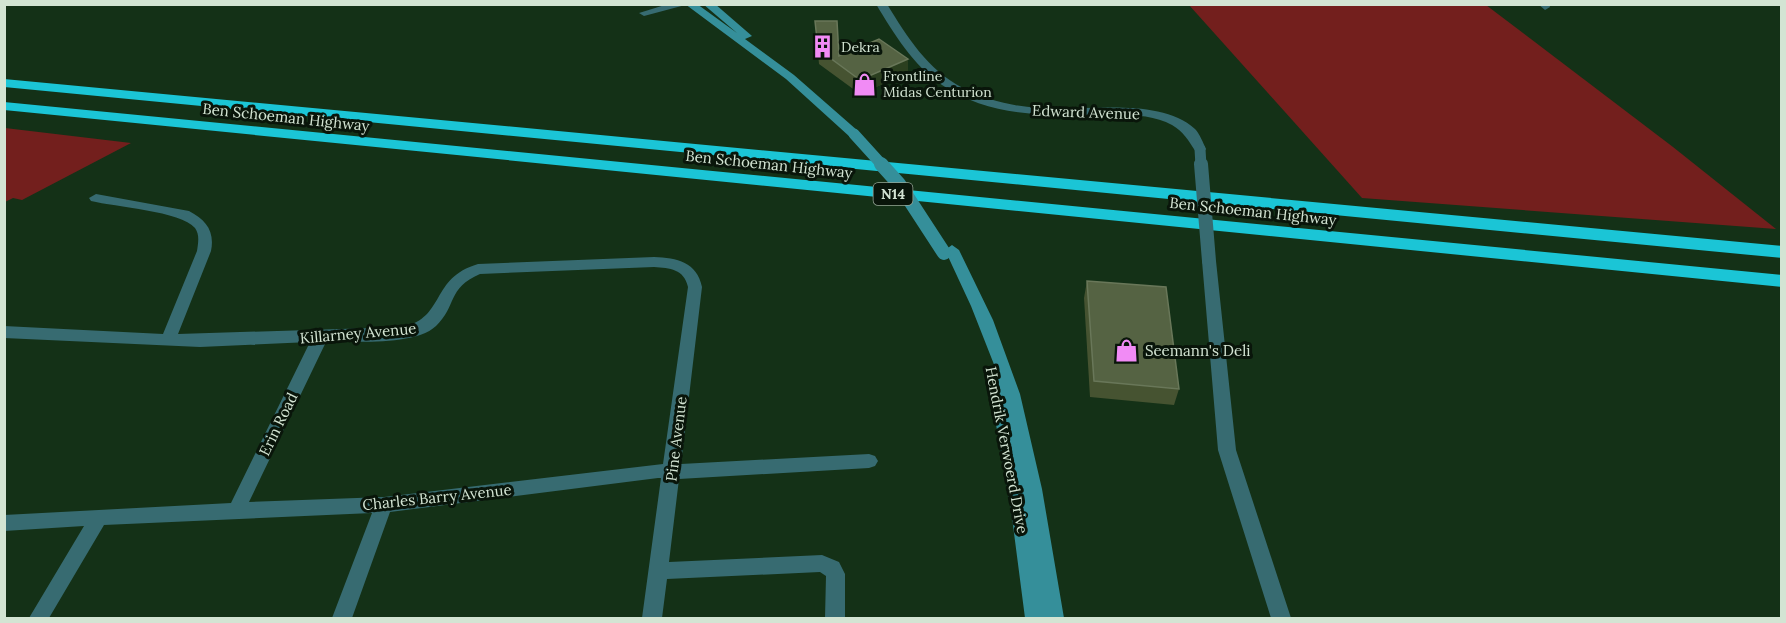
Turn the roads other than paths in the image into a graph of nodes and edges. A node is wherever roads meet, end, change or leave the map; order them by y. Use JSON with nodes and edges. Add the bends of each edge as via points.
{"nodes":[{"id":1,"x":684,"y":4,"type":"edge"},
{"id":2,"x":690,"y":4,"type":"edge"},
{"id":3,"x":881,"y":4,"type":"edge"},
{"id":4,"x":671,"y":6,"type":"edge"},
{"id":5,"x":713,"y":6,"type":"edge"},
{"id":6,"x":644,"y":13,"type":"dead end"},
{"id":7,"x":4,"y":82,"type":"edge"},
{"id":8,"x":4,"y":106,"type":"edge"},
{"id":9,"x":858,"y":132,"type":"junction"},
{"id":10,"x":96,"y":198,"type":"dead end"},
{"id":11,"x":948,"y":251,"type":"junction"},
{"id":12,"x":1782,"y":252,"type":"edge"},
{"id":13,"x":680,"y":266,"type":"joint"},
{"id":14,"x":1782,"y":281,"type":"edge"},
{"id":15,"x":4,"y":332,"type":"edge"},
{"id":16,"x":320,"y":338,"type":"junction"},
{"id":17,"x":168,"y":340,"type":"junction"},
{"id":18,"x":869,"y":461,"type":"dead end"},
{"id":19,"x":672,"y":471,"type":"junction"},
{"id":20,"x":384,"y":505,"type":"junction"},
{"id":21,"x":236,"y":510,"type":"junction"},
{"id":22,"x":98,"y":519,"type":"junction"},
{"id":23,"x":4,"y":523,"type":"edge"},
{"id":24,"x":659,"y":571,"type":"junction"},
{"id":25,"x":39,"y":618,"type":"edge"},
{"id":26,"x":342,"y":618,"type":"edge"},
{"id":27,"x":652,"y":618,"type":"edge"},
{"id":28,"x":835,"y":618,"type":"edge"},
{"id":29,"x":1035,"y":618,"type":"edge"},
{"id":30,"x":1054,"y":618,"type":"edge"},
{"id":31,"x":1281,"y":618,"type":"edge"}],
"edges":[{"from":1,"to":4,"type":"street"},
{"from":2,"to":9,"type":"main road","name":"Hendrik Verwoerd Drive"},
{"from":3,"to":31,"type":"street","name":"Edward Avenue","bridge":true,"via":[[930,70],[971,95],[1039,112],[1150,114],[1180,125],[1194,136],[1200,150],[1227,450]]},
{"from":4,"to":6,"type":"street"},
{"from":5,"to":9,"type":"main road","name":"Hendrik Verwoerd Drive","via":[[846,113]]},
{"from":7,"to":12,"type":"highway","name":"Ben Schoeman Highway","number":"N14"},
{"from":8,"to":14,"type":"highway","name":"Ben Schoeman Highway","number":"N14"},
{"from":9,"to":11,"type":"main road","name":"Hendrik Verwoerd Drive","bridge":true},
{"from":10,"to":17,"type":"street","via":[[184,214],[204,229],[204,251]]},
{"from":11,"to":29,"type":"main road","name":"Hendrik Verwoerd Drive","via":[[994,368]]},
{"from":11,"to":30,"type":"main road","name":"Hendrik Verwoerd Drive","via":[[977,300],[1003,365],[1027,456]]},
{"from":13,"to":16,"type":"street","name":"Killarney Avenue","via":[[654,262],[478,269],[454,280],[437,315],[420,329]]},
{"from":13,"to":19,"type":"street","name":"Pine Avenue","via":[[692,274],[694,287]]},
{"from":15,"to":17,"type":"street","name":"Killarney Avenue"},
{"from":16,"to":17,"type":"street","name":"Killarney Avenue"},
{"from":16,"to":21,"type":"street","name":"Erin Road"},
{"from":18,"to":19,"type":"street","name":"Charles Barry Avenue"},
{"from":19,"to":20,"type":"street","name":"Charles Barry Avenue"},
{"from":19,"to":24,"type":"street","name":"Pine Avenue"},
{"from":20,"to":21,"type":"street","name":"Charles Barry Avenue"},
{"from":20,"to":26,"type":"street"},
{"from":21,"to":22,"type":"street","name":"Charles Barry Avenue"},
{"from":22,"to":23,"type":"street","name":"Charles Barry Avenue"},
{"from":22,"to":25,"type":"street"},
{"from":24,"to":27,"type":"street","name":"Pine Avenue"},
{"from":24,"to":28,"type":"street","via":[[822,563],[836,574]]}]}
